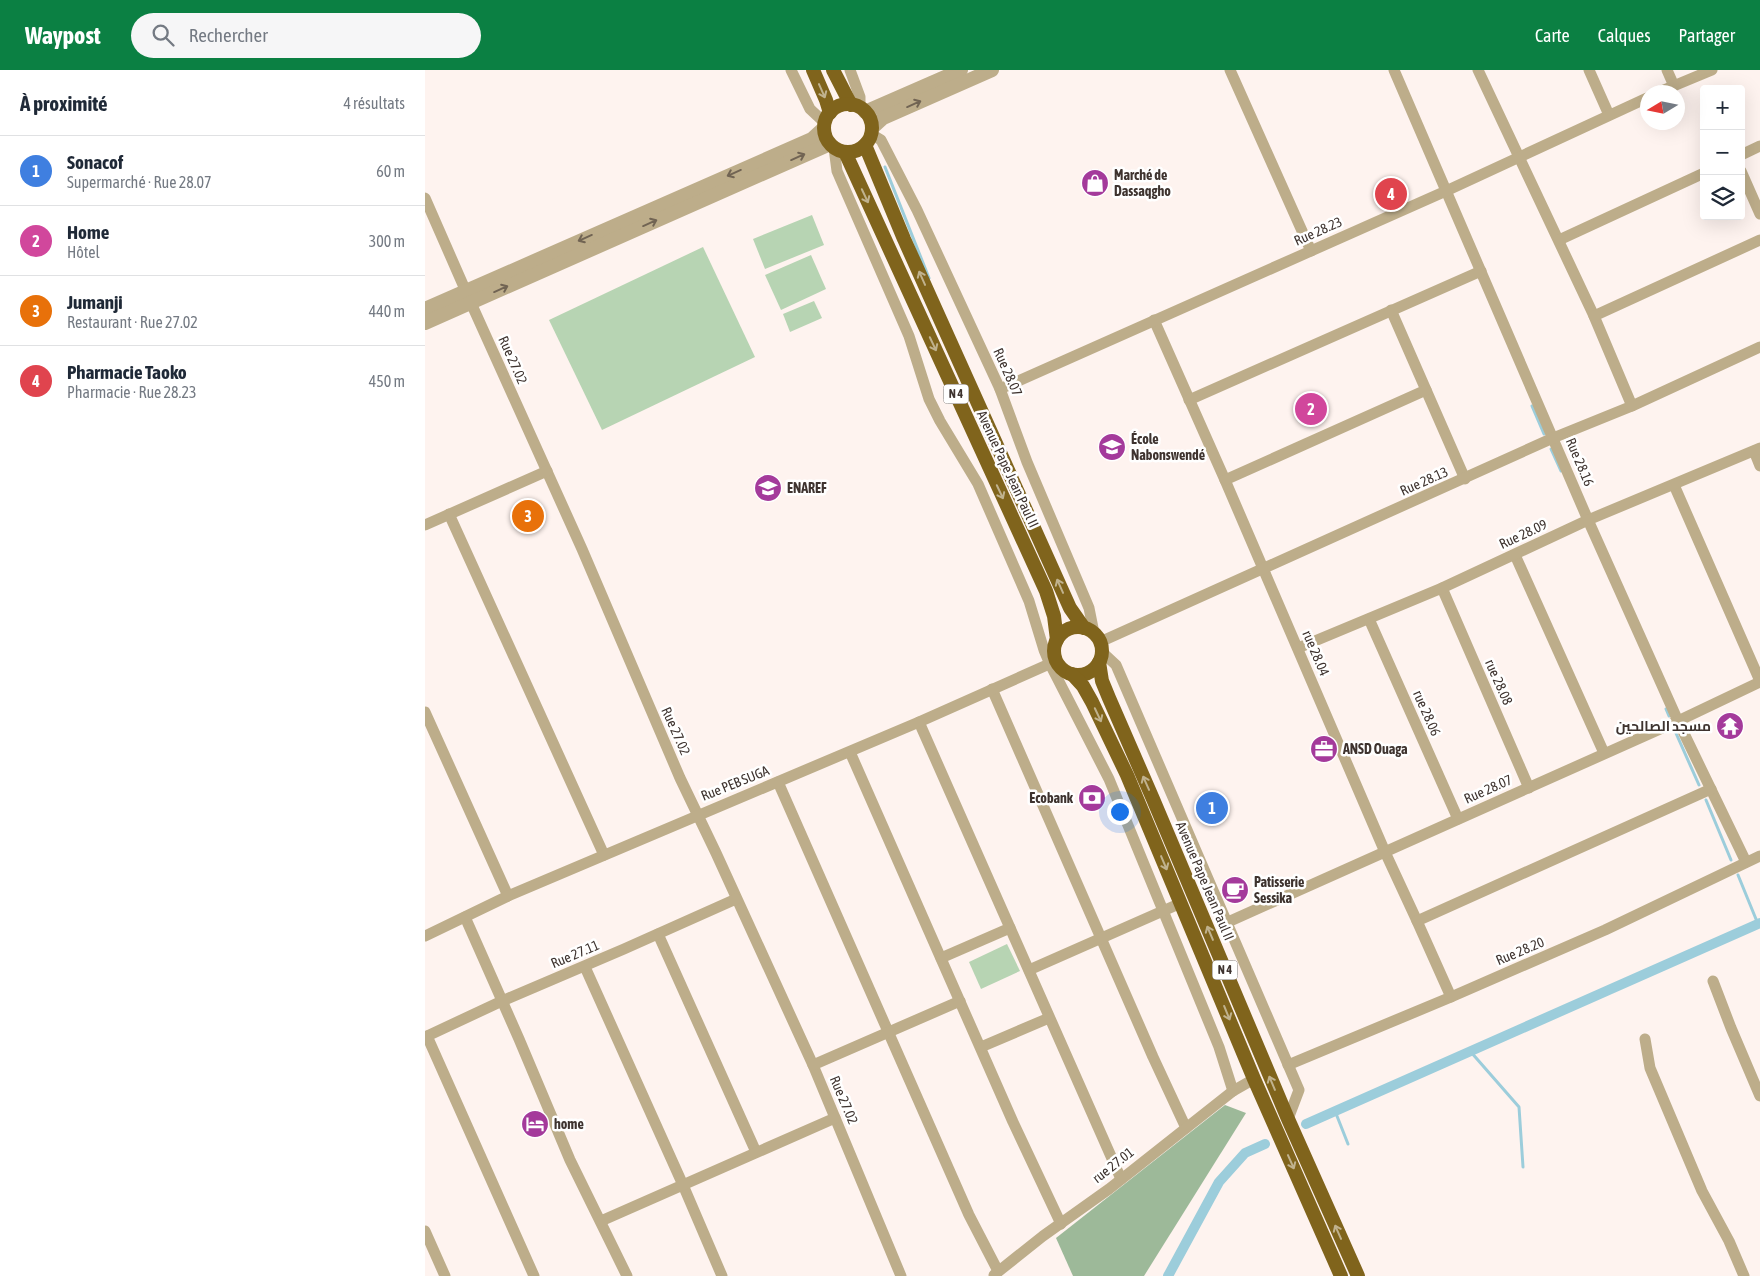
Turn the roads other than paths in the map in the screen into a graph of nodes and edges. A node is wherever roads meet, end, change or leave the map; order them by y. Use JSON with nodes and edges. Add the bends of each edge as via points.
{"nodes":[{"id":1,"x":791,"y":70,"type":"edge"},
{"id":2,"x":813,"y":70,"type":"edge"},
{"id":3,"x":833,"y":70,"type":"edge"},
{"id":4,"x":851,"y":70,"type":"edge"},
{"id":5,"x":961,"y":70,"type":"edge"},
{"id":6,"x":992,"y":70,"type":"edge"},
{"id":7,"x":1230,"y":70,"type":"edge"},
{"id":8,"x":1393,"y":70,"type":"edge"},
{"id":9,"x":1478,"y":70,"type":"edge"},
{"id":10,"x":1589,"y":70,"type":"edge"},
{"id":11,"x":1667,"y":70,"type":"edge"},
{"id":12,"x":1712,"y":70,"type":"edge"},
{"id":13,"x":1674,"y":85,"type":"edge"},
{"id":14,"x":1676,"y":85,"type":"edge"},
{"id":15,"x":1640,"y":101,"type":"edge"},
{"id":16,"x":859,"y":108,"type":"junction"},
{"id":17,"x":1609,"y":115,"type":"junction"},
{"id":18,"x":826,"y":121,"type":"junction"},
{"id":19,"x":870,"y":136,"type":"junction"},
{"id":20,"x":1760,"y":146,"type":"edge"},
{"id":21,"x":836,"y":148,"type":"junction"},
{"id":22,"x":1745,"y":153,"type":"edge"},
{"id":23,"x":1519,"y":158,"type":"junction"},
{"id":24,"x":1700,"y":174,"type":"edge"},
{"id":25,"x":1743,"y":175,"type":"edge"},
{"id":26,"x":1447,"y":191,"type":"junction"},
{"id":27,"x":425,"y":198,"type":"edge"},
{"id":28,"x":1760,"y":214,"type":"edge"},
{"id":29,"x":1559,"y":240,"type":"junction"},
{"id":30,"x":1760,"y":240,"type":"edge"},
{"id":31,"x":1311,"y":250,"type":"junction"},
{"id":32,"x":1481,"y":271,"type":"junction"},
{"id":33,"x":468,"y":297,"type":"junction"},
{"id":34,"x":425,"y":308,"type":"edge"},
{"id":35,"x":1391,"y":310,"type":"junction"},
{"id":36,"x":1594,"y":316,"type":"junction"},
{"id":37,"x":1155,"y":320,"type":"junction"},
{"id":38,"x":425,"y":323,"type":"edge"},
{"id":39,"x":1760,"y":347,"type":"edge"},
{"id":40,"x":1000,"y":389,"type":"junction"},
{"id":41,"x":1426,"y":390,"type":"junction"},
{"id":42,"x":1189,"y":400,"type":"junction"},
{"id":43,"x":1632,"y":406,"type":"junction"},
{"id":44,"x":1553,"y":438,"type":"junction"},
{"id":45,"x":1757,"y":449,"type":"edge"},
{"id":46,"x":1760,"y":466,"type":"edge"},
{"id":47,"x":547,"y":471,"type":"junction"},
{"id":48,"x":1465,"y":479,"type":"junction"},
{"id":49,"x":1225,"y":480,"type":"junction"},
{"id":50,"x":1674,"y":485,"type":"junction"},
{"id":51,"x":449,"y":514,"type":"junction"},
{"id":52,"x":1588,"y":520,"type":"junction"},
{"id":53,"x":425,"y":525,"type":"edge"},
{"id":54,"x":1515,"y":555,"type":"junction"},
{"id":55,"x":1263,"y":569,"type":"junction"},
{"id":56,"x":1442,"y":588,"type":"junction"},
{"id":57,"x":1369,"y":619,"type":"junction"},
{"id":58,"x":1057,"y":640,"type":"junction"},
{"id":59,"x":1096,"y":643,"type":"junction"},
{"id":60,"x":1297,"y":648,"type":"junction"},
{"id":61,"x":1053,"y":662,"type":"junction"},
{"id":62,"x":1072,"y":674,"type":"junction"},
{"id":63,"x":1760,"y":682,"type":"edge"},
{"id":64,"x":992,"y":689,"type":"junction"},
{"id":65,"x":425,"y":712,"type":"edge"},
{"id":66,"x":1678,"y":721,"type":"junction"},
{"id":67,"x":919,"y":722,"type":"junction"},
{"id":68,"x":850,"y":752,"type":"junction"},
{"id":69,"x":1603,"y":753,"type":"junction"},
{"id":70,"x":778,"y":782,"type":"junction"},
{"id":71,"x":1529,"y":788,"type":"junction"},
{"id":72,"x":1711,"y":789,"type":"junction"},
{"id":73,"x":697,"y":814,"type":"junction"},
{"id":74,"x":1458,"y":819,"type":"junction"},
{"id":75,"x":1385,"y":852,"type":"junction"},
{"id":76,"x":604,"y":855,"type":"junction"},
{"id":77,"x":1760,"y":856,"type":"edge"},
{"id":78,"x":1747,"y":862,"type":"junction"},
{"id":79,"x":508,"y":896,"type":"junction"},
{"id":80,"x":736,"y":899,"type":"junction"},
{"id":81,"x":1181,"y":903,"type":"junction"},
{"id":82,"x":1163,"y":911,"type":"junction"},
{"id":83,"x":465,"y":917,"type":"junction"},
{"id":84,"x":1417,"y":920,"type":"junction"},
{"id":85,"x":1228,"y":922,"type":"junction"},
{"id":86,"x":1011,"y":928,"type":"junction"},
{"id":87,"x":658,"y":934,"type":"junction"},
{"id":88,"x":425,"y":936,"type":"edge"},
{"id":89,"x":1101,"y":939,"type":"junction"},
{"id":90,"x":941,"y":958,"type":"junction"},
{"id":91,"x":585,"y":967,"type":"junction"},
{"id":92,"x":1029,"y":970,"type":"junction"},
{"id":93,"x":1713,"y":981,"type":"dead end"},
{"id":94,"x":1451,"y":997,"type":"junction"},
{"id":95,"x":502,"y":1001,"type":"junction"},
{"id":96,"x":960,"y":1001,"type":"junction"},
{"id":97,"x":1049,"y":1018,"type":"junction"},
{"id":98,"x":889,"y":1032,"type":"junction"},
{"id":99,"x":426,"y":1037,"type":"edge"},
{"id":100,"x":1645,"y":1039,"type":"dead end"},
{"id":101,"x":981,"y":1047,"type":"junction"},
{"id":102,"x":813,"y":1065,"type":"junction"},
{"id":103,"x":1288,"y":1065,"type":"junction"},
{"id":104,"x":1254,"y":1079,"type":"junction"},
{"id":105,"x":1233,"y":1092,"type":"junction"},
{"id":106,"x":1760,"y":1096,"type":"edge"},
{"id":107,"x":835,"y":1118,"type":"junction"},
{"id":108,"x":1288,"y":1120,"type":"junction"},
{"id":109,"x":1187,"y":1128,"type":"junction"},
{"id":110,"x":756,"y":1152,"type":"junction"},
{"id":111,"x":1121,"y":1179,"type":"junction"},
{"id":112,"x":683,"y":1184,"type":"junction"},
{"id":113,"x":601,"y":1221,"type":"junction"},
{"id":114,"x":1061,"y":1224,"type":"junction"},
{"id":115,"x":425,"y":1231,"type":"edge"},
{"id":116,"x":995,"y":1274,"type":"edge"},
{"id":117,"x":445,"y":1276,"type":"edge"},
{"id":118,"x":534,"y":1276,"type":"edge"},
{"id":119,"x":627,"y":1276,"type":"edge"},
{"id":120,"x":722,"y":1276,"type":"edge"},
{"id":121,"x":901,"y":1276,"type":"edge"},
{"id":122,"x":1341,"y":1276,"type":"edge"},
{"id":123,"x":1358,"y":1276,"type":"edge"},
{"id":124,"x":1744,"y":1276,"type":"edge"}],
"edges":[{"from":1,"to":18,"type":"street","via":[[811,109]]},
{"from":2,"to":18,"type":"highway","name":"Avenue Pape Jean Paul II","number":"N 4","one_way":true,"via":[[826,100]]},
{"from":3,"to":16,"type":"highway","name":"Avenue Pape Jean Paul II","number":"N 4"},
{"from":4,"to":16,"type":"street","via":[[860,98]]},
{"from":5,"to":16,"type":"street"},
{"from":19,"to":6,"type":"street","one_way":true,"via":[[883,118]]},
{"from":7,"to":31,"type":"street"},
{"from":8,"to":26,"type":"street","name":"Rue 28.16"},
{"from":9,"to":23,"type":"street"},
{"from":10,"to":17,"type":"street"},
{"from":11,"to":13,"type":"street"},
{"from":12,"to":14,"type":"street"},
{"from":15,"to":17,"type":"street","name":"Rue 28.23"},
{"from":16,"to":18,"type":"highway","via":[[838,107]]},
{"from":16,"to":19,"type":"highway","name":"Avenue Pape Jean Paul II","number":"N 4","via":[[870,118]]},
{"from":17,"to":23,"type":"street","name":"Rue 28.23"},
{"from":18,"to":21,"type":"highway","name":"Avenue Pape Jean Paul II","number":"N 4","via":[[827,139]]},
{"from":18,"to":33,"type":"street","one_way":true,"via":[[812,138]]},
{"from":19,"to":21,"type":"highway","via":[[856,151]]},
{"from":19,"to":40,"type":"street","name":"Rue 28.07","via":[[881,140],[917,210]]},
{"from":59,"to":19,"type":"highway","name":"Avenue Pape Jean Paul II","number":"N 4","one_way":true,"via":[[1070,608],[908,248]]},
{"from":20,"to":22,"type":"street"},
{"from":33,"to":21,"type":"street","one_way":true},
{"from":21,"to":58,"type":"highway","name":"Avenue Pape Jean Paul II","number":"N 4","one_way":true,"via":[[1046,591]]},
{"from":21,"to":61,"type":"street","via":[[837,171],[909,336],[929,399],[978,484],[1029,601],[1044,650]]},
{"from":23,"to":26,"type":"street","name":"Rue 28.23"},
{"from":23,"to":29,"type":"street"},
{"from":24,"to":29,"type":"street"},
{"from":25,"to":28,"type":"street"},
{"from":26,"to":31,"type":"street","name":"Rue 28.23"},
{"from":26,"to":32,"type":"street","name":"Rue 28.16"},
{"from":27,"to":33,"type":"street","name":"Rue 27.02"},
{"from":29,"to":36,"type":"street"},
{"from":30,"to":36,"type":"street"},
{"from":31,"to":37,"type":"street","name":"Rue 28.23"},
{"from":32,"to":35,"type":"street"},
{"from":32,"to":44,"type":"street","name":"Rue 28.16"},
{"from":33,"to":34,"type":"street"},
{"from":33,"to":38,"type":"street"},
{"from":33,"to":47,"type":"street","name":"Rue 27.02"},
{"from":35,"to":41,"type":"street"},
{"from":35,"to":42,"type":"street"},
{"from":36,"to":43,"type":"street"},
{"from":37,"to":40,"type":"street","name":"Rue 28.23"},
{"from":37,"to":42,"type":"street","name":"rue 28.04"},
{"from":39,"to":43,"type":"street","name":"Rue 28.13"},
{"from":40,"to":59,"type":"street","name":"Rue 28.07","via":[[1089,608]]},
{"from":41,"to":48,"type":"street"},
{"from":41,"to":49,"type":"street"},
{"from":42,"to":49,"type":"street","name":"rue 28.04"},
{"from":43,"to":44,"type":"street","name":"Rue 28.13"},
{"from":44,"to":48,"type":"street","name":"Rue 28.13"},
{"from":44,"to":52,"type":"street","name":"Rue 28.16"},
{"from":45,"to":46,"type":"street"},
{"from":45,"to":50,"type":"street","name":"Rue 28.09"},
{"from":47,"to":51,"type":"street"},
{"from":47,"to":73,"type":"street","name":"Rue 27.02"},
{"from":48,"to":55,"type":"street","name":"Rue 28.13"},
{"from":49,"to":55,"type":"street","name":"rue 28.04"},
{"from":50,"to":52,"type":"street","name":"Rue 28.09"},
{"from":50,"to":63,"type":"street"},
{"from":51,"to":53,"type":"street"},
{"from":51,"to":76,"type":"street"},
{"from":52,"to":54,"type":"street","name":"Rue 28.09"},
{"from":52,"to":66,"type":"street","name":"Rue 28.16"},
{"from":54,"to":56,"type":"street","name":"Rue 28.09"},
{"from":54,"to":69,"type":"street"},
{"from":55,"to":59,"type":"street","name":"Rue 28.13"},
{"from":55,"to":60,"type":"street","name":"rue 28.04"},
{"from":56,"to":57,"type":"street","name":"Rue 28.09"},
{"from":56,"to":71,"type":"street","name":"rue 28.08"},
{"from":57,"to":60,"type":"street","name":"Rue 28.09"},
{"from":57,"to":74,"type":"street","name":"rue 28.06"},
{"from":58,"to":59,"type":"highway","via":[[1074,628]]},
{"from":58,"to":61,"type":"highway","name":"Avenue Pape Jean Paul II","number":"N 4"},
{"from":59,"to":62,"type":"highway","via":[[1092,670],[1083,675]]},
{"from":59,"to":85,"type":"street","via":[[1116,665]]},
{"from":108,"to":59,"type":"highway","name":"Avenue Pape Jean Paul II","number":"N 4","one_way":true,"via":[[1102,681]]},
{"from":60,"to":75,"type":"street","name":"rue 28.04"},
{"from":61,"to":62,"type":"highway","number":"N 4"},
{"from":61,"to":64,"type":"street","name":"Rue PEB SUGA"},
{"from":61,"to":82,"type":"street","via":[[1109,778]]},
{"from":62,"to":81,"type":"highway","number":"N 4","one_way":true,"via":[[1093,702]]},
{"from":63,"to":66,"type":"street","name":"Rue 28.07"},
{"from":64,"to":67,"type":"street","name":"Rue PEB SUGA"},
{"from":64,"to":89,"type":"street"},
{"from":65,"to":79,"type":"street"},
{"from":66,"to":69,"type":"street","name":"Rue 28.07"},
{"from":66,"to":72,"type":"street","name":"Rue 28.16"},
{"from":67,"to":68,"type":"street","name":"Rue PEB SUGA"},
{"from":67,"to":86,"type":"street"},
{"from":68,"to":70,"type":"street","name":"Rue PEB SUGA"},
{"from":68,"to":90,"type":"street"},
{"from":69,"to":71,"type":"street","name":"Rue 28.07"},
{"from":70,"to":73,"type":"street","name":"Rue PEB SUGA"},
{"from":70,"to":98,"type":"street"},
{"from":71,"to":74,"type":"street","name":"Rue 28.07"},
{"from":72,"to":78,"type":"street","name":"Rue 28.16"},
{"from":72,"to":84,"type":"street"},
{"from":73,"to":76,"type":"street","name":"Rue PEB SUGA"},
{"from":73,"to":80,"type":"street","name":"Rue 27.02"},
{"from":74,"to":75,"type":"street","name":"Rue 28.07"},
{"from":75,"to":84,"type":"street","name":"rue 28.04"},
{"from":75,"to":85,"type":"street","name":"Rue 28.07"},
{"from":76,"to":79,"type":"street","name":"Rue PEB SUGA"},
{"from":77,"to":78,"type":"street","name":"Rue 28.20"},
{"from":78,"to":94,"type":"street","name":"Rue 28.20","via":[[1605,930]]},
{"from":79,"to":83,"type":"street","name":"Rue PEB SUGA"},
{"from":80,"to":87,"type":"street","name":"Rue 27.11"},
{"from":80,"to":102,"type":"street","name":"Rue 27.02"},
{"from":81,"to":82,"type":"street"},
{"from":81,"to":104,"type":"highway","number":"N 4","one_way":true},
{"from":82,"to":89,"type":"street"},
{"from":82,"to":105,"type":"street","via":[[1219,1047]]},
{"from":83,"to":88,"type":"street","name":"Rue PEB SUGA"},
{"from":83,"to":95,"type":"street"},
{"from":84,"to":94,"type":"street","name":"rue 28.04"},
{"from":85,"to":103,"type":"street"},
{"from":86,"to":90,"type":"street"},
{"from":86,"to":92,"type":"street"},
{"from":87,"to":91,"type":"street","name":"Rue 27.11"},
{"from":87,"to":110,"type":"street"},
{"from":89,"to":92,"type":"street"},
{"from":89,"to":109,"type":"street"},
{"from":90,"to":96,"type":"street"},
{"from":91,"to":95,"type":"street","name":"Rue 27.11"},
{"from":91,"to":112,"type":"street"},
{"from":92,"to":97,"type":"street"},
{"from":93,"to":106,"type":"street"},
{"from":94,"to":103,"type":"street","name":"Rue 28.20"},
{"from":95,"to":99,"type":"street","name":"Rue 27.11"},
{"from":95,"to":113,"type":"street","via":[[570,1160]]},
{"from":96,"to":98,"type":"street"},
{"from":96,"to":101,"type":"street"},
{"from":97,"to":101,"type":"street"},
{"from":97,"to":111,"type":"street"},
{"from":98,"to":102,"type":"street"},
{"from":98,"to":116,"type":"street"},
{"from":99,"to":118,"type":"street"},
{"from":100,"to":124,"type":"street","via":[[1649,1068],[1702,1191]]},
{"from":101,"to":114,"type":"street"},
{"from":102,"to":107,"type":"street","name":"Rue 27.02"},
{"from":103,"to":108,"type":"street","via":[[1299,1090]]},
{"from":104,"to":105,"type":"street","name":"rue 27.01"},
{"from":104,"to":122,"type":"highway","number":"N 4","one_way":true},
{"from":105,"to":109,"type":"street","name":"rue 27.01"},
{"from":107,"to":110,"type":"street"},
{"from":107,"to":121,"type":"street","name":"Rue 27.02"},
{"from":123,"to":108,"type":"highway","name":"Avenue Pape Jean Paul II","number":"N 4","one_way":true},
{"from":109,"to":111,"type":"street","name":"rue 27.01"},
{"from":110,"to":112,"type":"street"},
{"from":111,"to":114,"type":"street","name":"rue 27.01"},
{"from":112,"to":113,"type":"street"},
{"from":112,"to":120,"type":"street"},
{"from":113,"to":119,"type":"street"},
{"from":114,"to":116,"type":"street","name":"rue 27.01"},
{"from":115,"to":117,"type":"street"}]}
